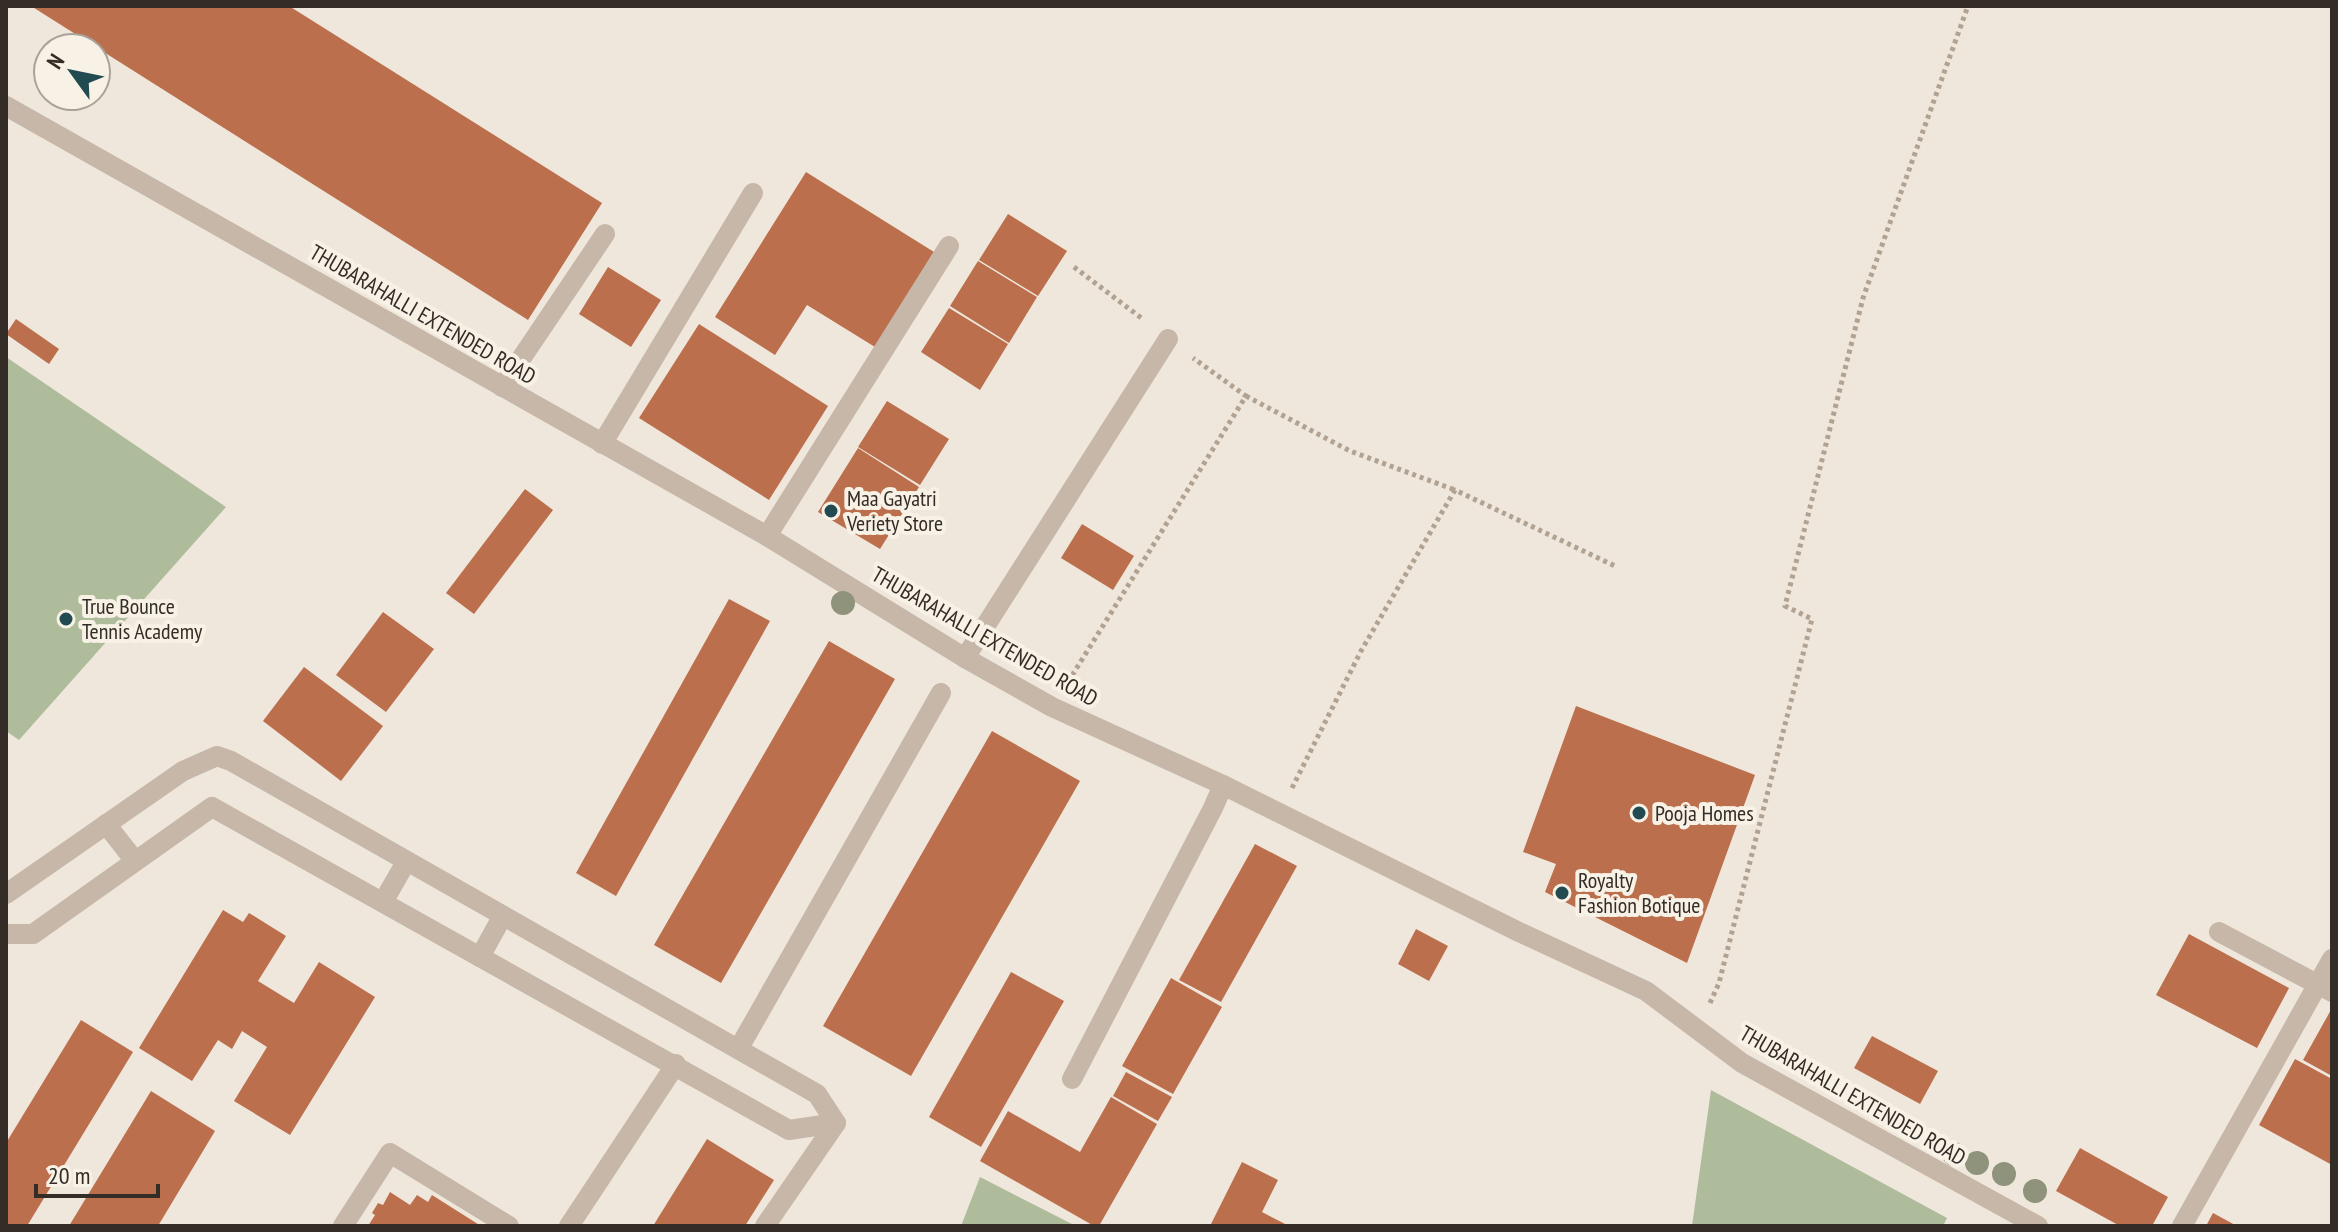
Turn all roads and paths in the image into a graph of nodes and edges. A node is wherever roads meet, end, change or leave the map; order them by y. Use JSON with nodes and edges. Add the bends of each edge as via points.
{"nodes":[{"id":1,"x":1968,"y":6,"type":"edge"},
{"id":2,"x":6,"y":106,"type":"edge"},
{"id":3,"x":753,"y":193,"type":"dead end"},
{"id":4,"x":605,"y":234,"type":"dead end"},
{"id":5,"x":949,"y":246,"type":"dead end"},
{"id":6,"x":1074,"y":267,"type":"dead end"},
{"id":7,"x":1168,"y":339,"type":"junction"},
{"id":8,"x":502,"y":387,"type":"junction"},
{"id":9,"x":1246,"y":396,"type":"junction"},
{"id":10,"x":602,"y":444,"type":"junction"},
{"id":11,"x":1455,"y":490,"type":"junction"},
{"id":12,"x":767,"y":536,"type":"junction"},
{"id":13,"x":1615,"y":566,"type":"dead end"},
{"id":14,"x":965,"y":658,"type":"junction"},
{"id":15,"x":941,"y":693,"type":"dead end"},
{"id":16,"x":1052,"y":707,"type":"junction"},
{"id":17,"x":1223,"y":785,"type":"junction"},
{"id":18,"x":1278,"y":813,"type":"junction"},
{"id":19,"x":106,"y":824,"type":"junction"},
{"id":20,"x":135,"y":861,"type":"junction"},
{"id":21,"x":406,"y":862,"type":"junction"},
{"id":22,"x":6,"y":894,"type":"edge"},
{"id":23,"x":383,"y":902,"type":"junction"},
{"id":24,"x":502,"y":917,"type":"junction"},
{"id":25,"x":2219,"y":932,"type":"dead end"},
{"id":26,"x":6,"y":934,"type":"edge"},
{"id":27,"x":480,"y":957,"type":"junction"},
{"id":28,"x":2332,"y":959,"type":"edge"},
{"id":29,"x":2325,"y":988,"type":"edge"},
{"id":30,"x":1698,"y":1030,"type":"junction"},
{"id":31,"x":739,"y":1048,"type":"junction"},
{"id":32,"x":676,"y":1064,"type":"junction"},
{"id":33,"x":1072,"y":1079,"type":"dead end"},
{"id":34,"x":836,"y":1123,"type":"junction"},
{"id":35,"x":785,"y":1195,"type":"junction"},
{"id":36,"x":343,"y":1226,"type":"edge"},
{"id":37,"x":509,"y":1226,"type":"edge"},
{"id":38,"x":569,"y":1226,"type":"edge"},
{"id":39,"x":765,"y":1226,"type":"edge"},
{"id":40,"x":778,"y":1226,"type":"edge"},
{"id":41,"x":2038,"y":1226,"type":"edge"},
{"id":42,"x":2182,"y":1226,"type":"edge"}],
"edges":[{"from":1,"to":30,"type":"path","via":[[1863,298],[1785,606],[1812,619],[1719,983]]},
{"from":2,"to":8,"type":"street","name":"THUBARAHALLI EXTENDED ROAD"},
{"from":3,"to":10,"type":"street"},
{"from":4,"to":8,"type":"street"},
{"from":5,"to":12,"type":"street"},
{"from":6,"to":7,"type":"path"},
{"from":7,"to":9,"type":"path"},
{"from":7,"to":14,"type":"street"},
{"from":8,"to":10,"type":"street","name":"THUBARAHALLI EXTENDED ROAD"},
{"from":9,"to":11,"type":"path","via":[[1350,451]]},
{"from":9,"to":16,"type":"path"},
{"from":10,"to":12,"type":"street","name":"THUBARAHALLI EXTENDED ROAD"},
{"from":11,"to":13,"type":"path"},
{"from":11,"to":18,"type":"path","via":[[1361,651]]},
{"from":12,"to":14,"type":"street","name":"THUBARAHALLI EXTENDED ROAD"},
{"from":14,"to":16,"type":"street","name":"THUBARAHALLI EXTENDED ROAD"},
{"from":15,"to":31,"type":"street"},
{"from":16,"to":17,"type":"street","name":"THUBARAHALLI EXTENDED ROAD"},
{"from":17,"to":18,"type":"street","name":"THUBARAHALLI EXTENDED ROAD"},
{"from":17,"to":33,"type":"street"},
{"from":18,"to":30,"type":"street","name":"THUBARAHALLI EXTENDED ROAD","via":[[1646,991]]},
{"from":19,"to":20,"type":"street"},
{"from":19,"to":21,"type":"street","via":[[183,771],[217,756]]},
{"from":19,"to":22,"type":"street"},
{"from":20,"to":23,"type":"street","via":[[212,807]]},
{"from":20,"to":26,"type":"street","via":[[33,934]]},
{"from":21,"to":23,"type":"street"},
{"from":21,"to":24,"type":"street"},
{"from":23,"to":27,"type":"street"},
{"from":24,"to":27,"type":"street"},
{"from":24,"to":31,"type":"street"},
{"from":25,"to":29,"type":"street"},
{"from":27,"to":32,"type":"street"},
{"from":28,"to":29,"type":"street"},
{"from":29,"to":42,"type":"street"},
{"from":30,"to":41,"type":"street","name":"THUBARAHALLI EXTENDED ROAD","via":[[1742,1063]]},
{"from":31,"to":34,"type":"street","via":[[817,1094]]},
{"from":32,"to":34,"type":"street","via":[[789,1130]]},
{"from":32,"to":38,"type":"street"},
{"from":34,"to":35,"type":"street"},
{"from":35,"to":39,"type":"street"},
{"from":35,"to":40,"type":"street"},
{"from":36,"to":37,"type":"street","via":[[390,1153]]}]}
